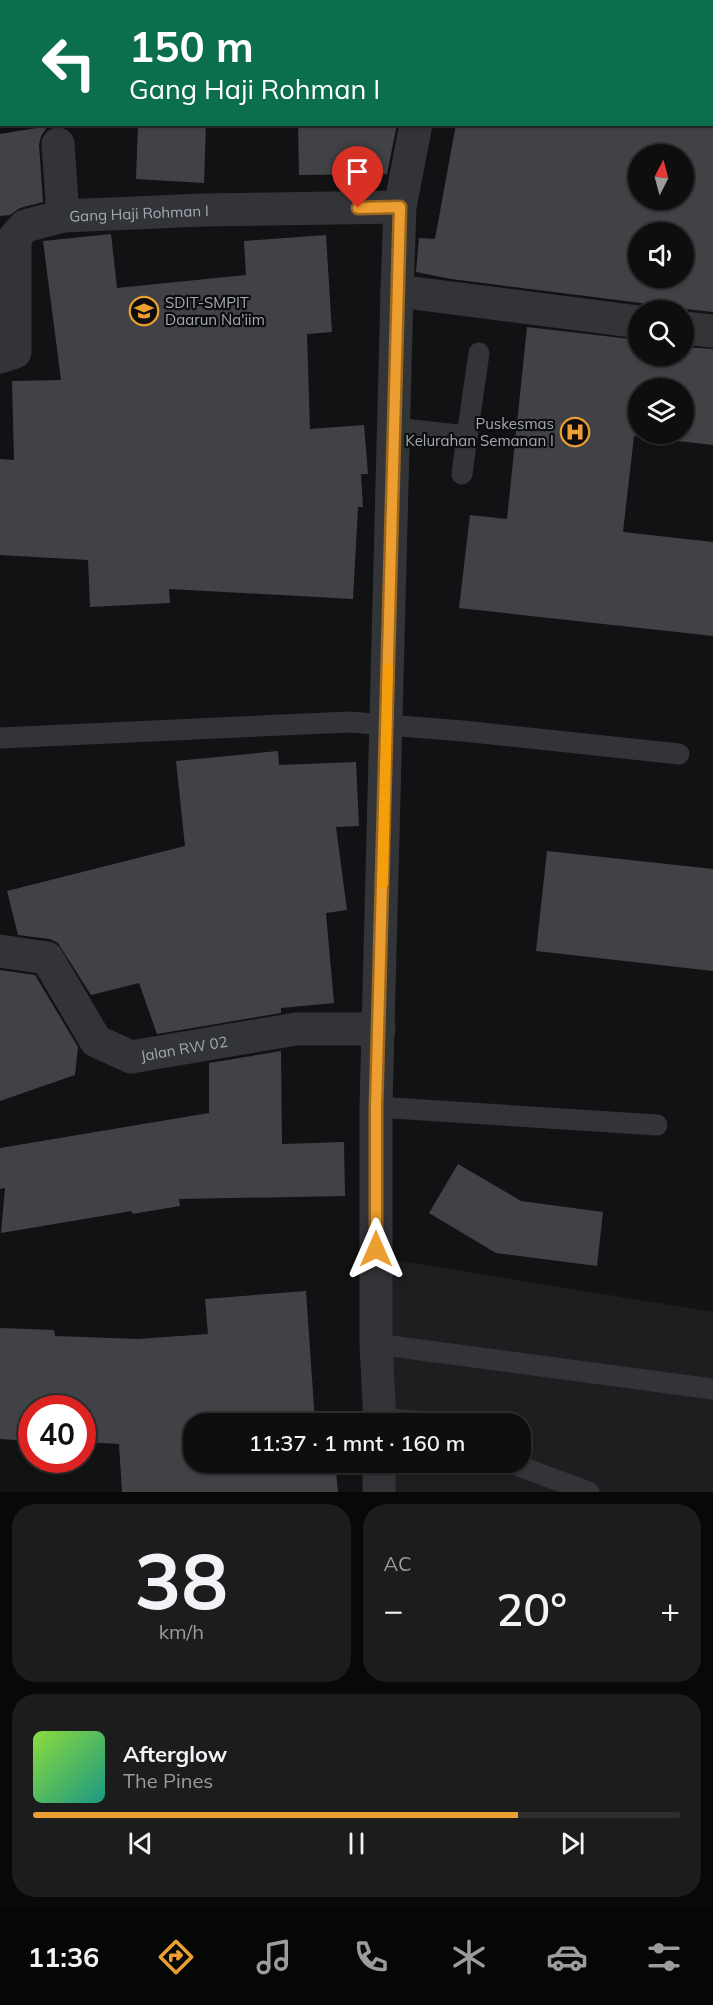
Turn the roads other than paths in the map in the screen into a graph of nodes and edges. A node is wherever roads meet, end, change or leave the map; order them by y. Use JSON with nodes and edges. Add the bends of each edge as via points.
{"nodes":[{"id":1,"x":416,"y":126,"type":"edge"},
{"id":2,"x":58,"y":144,"type":"dead end"},
{"id":3,"x":400,"y":207,"type":"junction"},
{"id":4,"x":63,"y":216,"type":"junction"},
{"id":5,"x":7,"y":260,"type":"edge"},
{"id":6,"x":397,"y":291,"type":"junction"},
{"id":7,"x":628,"y":321,"type":"edge"},
{"id":8,"x":694,"y":329,"type":"edge"},
{"id":9,"x":713,"y":331,"type":"edge"},
{"id":10,"x":479,"y":353,"type":"dead end"},
{"id":11,"x":0,"y":357,"type":"edge"},
{"id":12,"x":394,"y":428,"type":"junction"},
{"id":13,"x":467,"y":436,"type":"junction"},
{"id":14,"x":462,"y":474,"type":"dead end"},
{"id":15,"x":387,"y":724,"type":"junction"},
{"id":16,"x":0,"y":738,"type":"edge"},
{"id":17,"x":679,"y":754,"type":"dead end"},
{"id":18,"x":0,"y":951,"type":"edge"},
{"id":19,"x":379,"y":1029,"type":"junction"},
{"id":20,"x":376,"y":1107,"type":"junction"},
{"id":21,"x":657,"y":1125,"type":"dead end"},
{"id":22,"x":376,"y":1344,"type":"junction"},
{"id":23,"x":713,"y":1389,"type":"edge"},
{"id":24,"x":380,"y":1413,"type":"edge"},
{"id":25,"x":531,"y":1469,"type":"edge"},
{"id":26,"x":379,"y":1473,"type":"edge"},
{"id":27,"x":379,"y":1492,"type":"edge"},
{"id":28,"x":589,"y":1492,"type":"edge"}],
"edges":[{"from":1,"to":3,"type":"street"},
{"from":2,"to":4,"type":"street"},
{"from":3,"to":4,"type":"street","name":"Gang Haji Rohman I"},
{"from":3,"to":6,"type":"street"},
{"from":4,"to":5,"type":"street","name":"Gang Haji Rohman I","via":[[25,226],[15,237]]},
{"from":5,"to":11,"type":"street","name":"Gang Haji Rohman I","via":[[15,352]]},
{"from":6,"to":7,"type":"street"},
{"from":6,"to":12,"type":"street"},
{"from":8,"to":9,"type":"street"},
{"from":10,"to":13,"type":"lane"},
{"from":12,"to":13,"type":"lane"},
{"from":12,"to":15,"type":"street"},
{"from":13,"to":14,"type":"lane"},
{"from":15,"to":16,"type":"lane","via":[[349,722]]},
{"from":15,"to":17,"type":"lane"},
{"from":15,"to":19,"type":"street"},
{"from":18,"to":19,"type":"street","name":"Jalan RW 02","via":[[46,958],[96,1041],[131,1057],[296,1029]]},
{"from":19,"to":20,"type":"street"},
{"from":20,"to":21,"type":"lane"},
{"from":20,"to":22,"type":"street"},
{"from":22,"to":23,"type":"lane"},
{"from":22,"to":24,"type":"street"},
{"from":25,"to":28,"type":"lane"},
{"from":26,"to":27,"type":"street"}]}
